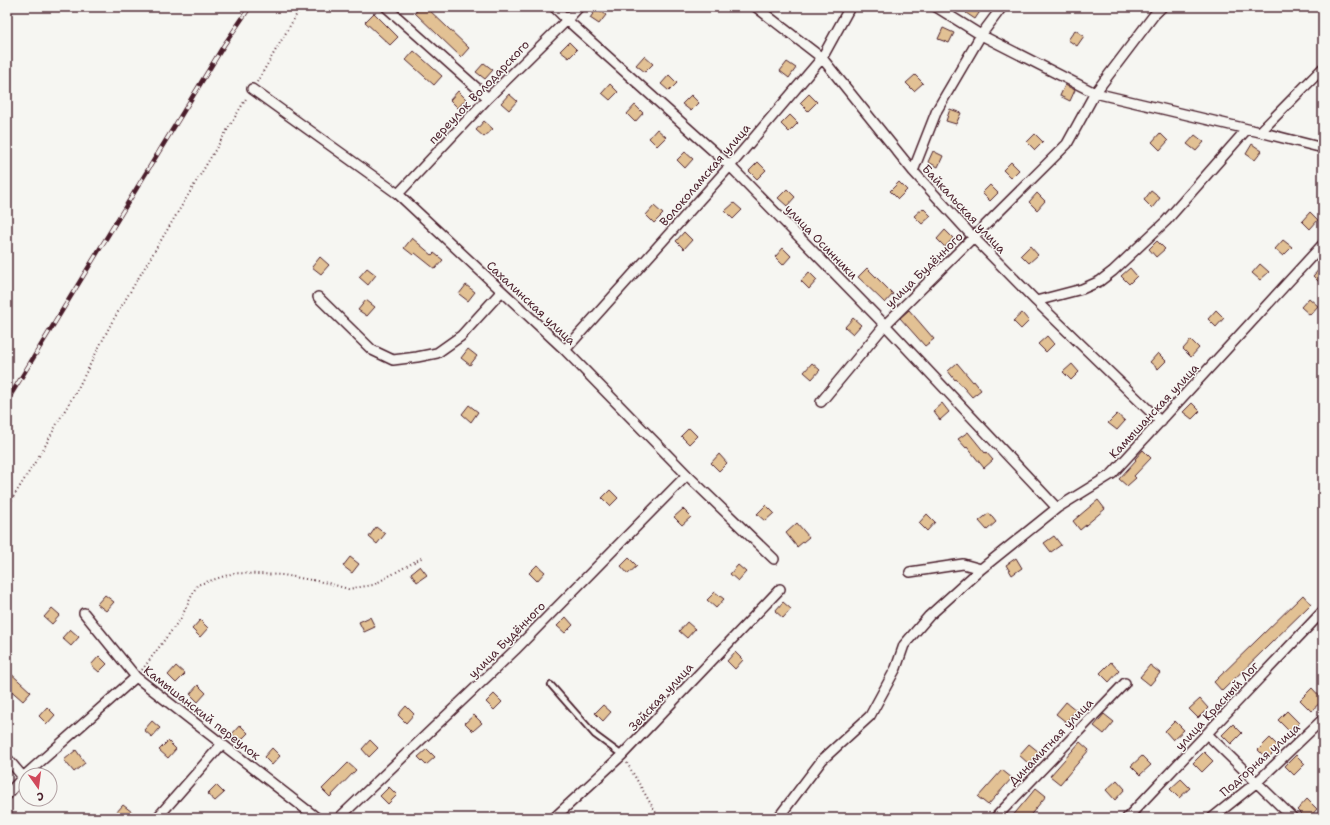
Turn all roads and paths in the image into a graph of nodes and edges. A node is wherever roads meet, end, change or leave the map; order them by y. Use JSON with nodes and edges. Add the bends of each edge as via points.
{"nodes":[{"id":1,"x":301,"y":7,"type":"edge"},
{"id":2,"x":386,"y":7,"type":"edge"},
{"id":3,"x":554,"y":7,"type":"edge"},
{"id":4,"x":578,"y":7,"type":"edge"},
{"id":5,"x":756,"y":7,"type":"edge"},
{"id":6,"x":850,"y":7,"type":"edge"},
{"id":7,"x":936,"y":7,"type":"edge"},
{"id":8,"x":1002,"y":7,"type":"edge"},
{"id":9,"x":1162,"y":7,"type":"edge"},
{"id":10,"x":567,"y":20,"type":"junction"},
{"id":11,"x":981,"y":35,"type":"junction"},
{"id":12,"x":822,"y":58,"type":"junction"},
{"id":13,"x":1323,"y":68,"type":"edge"},
{"id":14,"x":252,"y":90,"type":"junction"},
{"id":15,"x":1096,"y":93,"type":"junction"},
{"id":16,"x":488,"y":98,"type":"junction"},
{"id":17,"x":1247,"y":128,"type":"junction"},
{"id":18,"x":1260,"y":132,"type":"junction"},
{"id":19,"x":1323,"y":148,"type":"edge"},
{"id":20,"x":730,"y":166,"type":"junction"},
{"id":21,"x":913,"y":171,"type":"junction"},
{"id":22,"x":398,"y":194,"type":"junction"},
{"id":23,"x":974,"y":238,"type":"junction"},
{"id":24,"x":1323,"y":244,"type":"edge"},
{"id":25,"x":501,"y":292,"type":"junction"},
{"id":26,"x":318,"y":297,"type":"dead end"},
{"id":27,"x":1036,"y":301,"type":"junction"},
{"id":28,"x":885,"y":325,"type":"junction"},
{"id":29,"x":564,"y":350,"type":"junction"},
{"id":30,"x":821,"y":402,"type":"dead end"},
{"id":31,"x":1161,"y":422,"type":"junction"},
{"id":32,"x":687,"y":475,"type":"junction"},
{"id":33,"x":7,"y":507,"type":"edge"},
{"id":34,"x":1057,"y":508,"type":"junction"},
{"id":35,"x":423,"y":557,"type":"dead end"},
{"id":36,"x":774,"y":559,"type":"dead end"},
{"id":37,"x":981,"y":569,"type":"junction"},
{"id":38,"x":910,"y":572,"type":"dead end"},
{"id":39,"x":780,"y":588,"type":"dead end"},
{"id":40,"x":1323,"y":611,"type":"edge"},
{"id":41,"x":84,"y":614,"type":"dead end"},
{"id":42,"x":136,"y":677,"type":"junction"},
{"id":43,"x":1125,"y":683,"type":"dead end"},
{"id":44,"x":551,"y":686,"type":"dead end"},
{"id":45,"x":1323,"y":719,"type":"edge"},
{"id":46,"x":1207,"y":734,"type":"junction"},
{"id":47,"x":222,"y":744,"type":"junction"},
{"id":48,"x":622,"y":756,"type":"junction"},
{"id":49,"x":7,"y":758,"type":"edge"},
{"id":50,"x":34,"y":767,"type":"edge"},
{"id":51,"x":18,"y":771,"type":"edge"},
{"id":52,"x":1256,"y":782,"type":"junction"},
{"id":53,"x":18,"y":783,"type":"edge"},
{"id":54,"x":7,"y":795,"type":"edge"},
{"id":55,"x":156,"y":818,"type":"edge"},
{"id":56,"x":318,"y":818,"type":"edge"},
{"id":57,"x":339,"y":818,"type":"edge"},
{"id":58,"x":554,"y":818,"type":"edge"},
{"id":59,"x":659,"y":818,"type":"edge"},
{"id":60,"x":778,"y":818,"type":"edge"},
{"id":61,"x":995,"y":818,"type":"edge"},
{"id":62,"x":1127,"y":818,"type":"edge"},
{"id":63,"x":1212,"y":818,"type":"edge"},
{"id":64,"x":1293,"y":818,"type":"edge"}],
"edges":[{"from":1,"to":14,"type":"path"},
{"from":2,"to":16,"type":"street"},
{"from":3,"to":10,"type":"street","name":"улица Осинники"},
{"from":4,"to":10,"type":"street","name":"переулок Володарского"},
{"from":5,"to":12,"type":"street","name":"Байкальская улица"},
{"from":6,"to":12,"type":"street","name":"Волоколамская улица"},
{"from":7,"to":11,"type":"street"},
{"from":8,"to":11,"type":"street"},
{"from":9,"to":15,"type":"street","name":"улица Будённого"},
{"from":10,"to":16,"type":"street","name":"переулок Володарского"},
{"from":10,"to":20,"type":"street","name":"улица Осинники"},
{"from":11,"to":15,"type":"street"},
{"from":11,"to":21,"type":"street","via":[[937,110]]},
{"from":12,"to":20,"type":"street","name":"Волоколамская улица"},
{"from":12,"to":21,"type":"street","name":"Байкальская улица"},
{"from":13,"to":18,"type":"street"},
{"from":14,"to":22,"type":"street","name":"Сахалинская улица"},
{"from":14,"to":33,"type":"path","via":[[112,322],[44,448]]},
{"from":15,"to":17,"type":"street"},
{"from":15,"to":23,"type":"street","name":"улица Будённого","via":[[1067,144]]},
{"from":16,"to":22,"type":"street","name":"переулок Володарского"},
{"from":17,"to":18,"type":"street"},
{"from":17,"to":27,"type":"street","via":[[1166,221],[1113,271],[1082,289]]},
{"from":18,"to":19,"type":"street"},
{"from":20,"to":28,"type":"street","name":"улица Осинники"},
{"from":20,"to":29,"type":"street","name":"Волоколамская улица"},
{"from":21,"to":23,"type":"street","name":"Байкальская улица"},
{"from":22,"to":25,"type":"street","name":"Сахалинская улица"},
{"from":23,"to":27,"type":"street","name":"Байкальская улица"},
{"from":23,"to":28,"type":"street","name":"улица Будённого"},
{"from":24,"to":31,"type":"street","name":"Камышанская улица"},
{"from":25,"to":26,"type":"street","via":[[461,336],[438,353],[393,360],[372,350]]},
{"from":25,"to":29,"type":"street","name":"Сахалинская улица"},
{"from":27,"to":31,"type":"street","name":"Байкальская улица"},
{"from":28,"to":30,"type":"street","name":"улица Будённого"},
{"from":28,"to":34,"type":"street","name":"улица Осинники"},
{"from":29,"to":32,"type":"street","name":"Сахалинская улица"},
{"from":31,"to":34,"type":"street","name":"Камышанская улица","via":[[1112,474]]},
{"from":32,"to":36,"type":"street","name":"Сахалинская улица"},
{"from":32,"to":57,"type":"street","name":"улица Будённого","via":[[515,650]]},
{"from":34,"to":37,"type":"street","name":"Камышанская улица"},
{"from":35,"to":42,"type":"path","via":[[373,585],[348,588],[283,575],[234,574],[197,585],[181,618]]},
{"from":37,"to":38,"type":"street","via":[[963,564]]},
{"from":37,"to":60,"type":"street","name":"Камышанская улица","via":[[929,616],[907,640],[896,668],[870,716],[822,760]]},
{"from":39,"to":48,"type":"street","name":"Зейская улица"},
{"from":40,"to":46,"type":"street","name":"улица Красный Лог"},
{"from":41,"to":42,"type":"street","name":"Камышанский переулок"},
{"from":42,"to":47,"type":"street","name":"Камышанский переулок"},
{"from":42,"to":50,"type":"street"},
{"from":43,"to":61,"type":"street","name":"Динамитная улица"},
{"from":44,"to":48,"type":"lane","via":[[596,735]]},
{"from":45,"to":52,"type":"street","name":"Подгорная улица"},
{"from":46,"to":52,"type":"street"},
{"from":46,"to":62,"type":"street","name":"улица Красный Лог"},
{"from":47,"to":55,"type":"street"},
{"from":47,"to":56,"type":"street","name":"Камышанский переулок"},
{"from":48,"to":58,"type":"street","name":"Зейская улица"},
{"from":48,"to":59,"type":"path"},
{"from":49,"to":51,"type":"street"},
{"from":52,"to":63,"type":"street","name":"Подгорная улица"},
{"from":52,"to":64,"type":"street"},
{"from":53,"to":54,"type":"street"}]}
